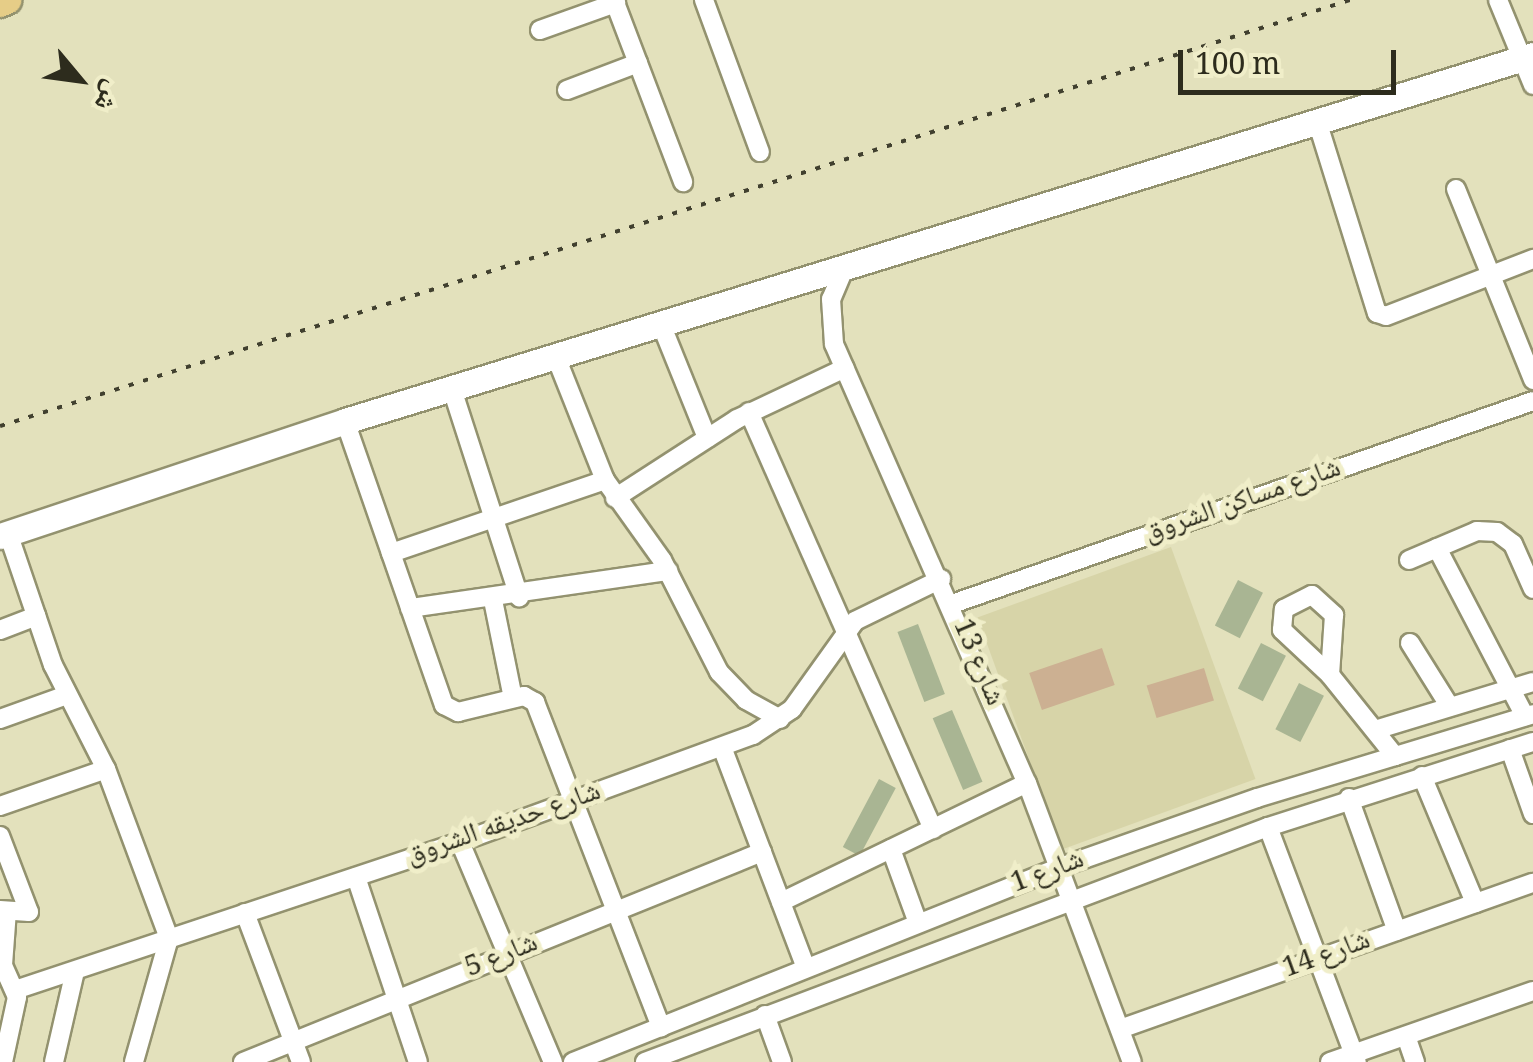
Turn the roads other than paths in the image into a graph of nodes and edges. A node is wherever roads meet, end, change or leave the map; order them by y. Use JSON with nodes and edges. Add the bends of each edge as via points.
{"nodes":[{"id":1,"x":704,"y":0,"type":"edge"},
{"id":2,"x":1498,"y":0,"type":"edge"},
{"id":3,"x":615,"y":1,"type":"edge"},
{"id":4,"x":540,"y":30,"type":"dead end"},
{"id":5,"x":1528,"y":56,"type":"edge"},
{"id":6,"x":638,"y":63,"type":"junction"},
{"id":7,"x":1533,"y":85,"type":"edge"},
{"id":8,"x":567,"y":90,"type":"dead end"},
{"id":9,"x":1318,"y":124,"type":"junction"},
{"id":10,"x":760,"y":152,"type":"dead end"},
{"id":11,"x":683,"y":182,"type":"dead end"},
{"id":12,"x":1456,"y":188,"type":"dead end"},
{"id":13,"x":1533,"y":259,"type":"edge"},
{"id":14,"x":844,"y":269,"type":"junction"},
{"id":15,"x":1491,"y":275,"type":"junction"},
{"id":16,"x":661,"y":324,"type":"junction"},
{"id":17,"x":556,"y":357,"type":"junction"},
{"id":18,"x":845,"y":368,"type":"junction"},
{"id":19,"x":1533,"y":380,"type":"edge"},
{"id":20,"x":452,"y":390,"type":"junction"},
{"id":21,"x":1533,"y":401,"type":"edge"},
{"id":22,"x":749,"y":412,"type":"junction"},
{"id":23,"x":345,"y":422,"type":"junction"},
{"id":24,"x":707,"y":438,"type":"junction"},
{"id":25,"x":605,"y":480,"type":"junction"},
{"id":26,"x":615,"y":498,"type":"junction"},
{"id":27,"x":494,"y":518,"type":"junction"},
{"id":28,"x":4,"y":534,"type":"edge"},
{"id":29,"x":1437,"y":548,"type":"junction"},
{"id":30,"x":391,"y":553,"type":"junction"},
{"id":31,"x":1408,"y":560,"type":"dead end"},
{"id":32,"x":668,"y":571,"type":"junction"},
{"id":33,"x":941,"y":579,"type":"junction"},
{"id":34,"x":1532,"y":584,"type":"edge"},
{"id":35,"x":520,"y":598,"type":"junction"},
{"id":36,"x":494,"y":600,"type":"junction"},
{"id":37,"x":952,"y":604,"type":"junction"},
{"id":38,"x":410,"y":608,"type":"junction"},
{"id":39,"x":36,"y":616,"type":"junction"},
{"id":40,"x":0,"y":630,"type":"edge"},
{"id":41,"x":845,"y":630,"type":"junction"},
{"id":42,"x":1410,"y":643,"type":"dead end"},
{"id":43,"x":1330,"y":674,"type":"dead end"},
{"id":44,"x":1533,"y":682,"type":"edge"},
{"id":45,"x":1511,"y":689,"type":"junction"},
{"id":46,"x":67,"y":695,"type":"junction"},
{"id":47,"x":513,"y":698,"type":"junction"},
{"id":48,"x":1450,"y":707,"type":"junction"},
{"id":49,"x":1529,"y":715,"type":"edge"},
{"id":50,"x":0,"y":719,"type":"edge"},
{"id":51,"x":780,"y":719,"type":"junction"},
{"id":52,"x":1374,"y":730,"type":"junction"},
{"id":53,"x":1533,"y":742,"type":"edge"},
{"id":54,"x":722,"y":747,"type":"junction"},
{"id":55,"x":1510,"y":749,"type":"junction"},
{"id":56,"x":1395,"y":756,"type":"junction"},
{"id":57,"x":106,"y":769,"type":"junction"},
{"id":58,"x":1422,"y":776,"type":"junction"},
{"id":59,"x":1028,"y":783,"type":"junction"},
{"id":60,"x":1349,"y":798,"type":"junction"},
{"id":61,"x":572,"y":803,"type":"junction"},
{"id":62,"x":0,"y":806,"type":"edge"},
{"id":63,"x":1533,"y":814,"type":"edge"},
{"id":64,"x":1268,"y":827,"type":"junction"},
{"id":65,"x":933,"y":829,"type":"junction"},
{"id":66,"x":0,"y":836,"type":"edge"},
{"id":67,"x":460,"y":842,"type":"junction"},
{"id":68,"x":892,"y":849,"type":"junction"},
{"id":69,"x":762,"y":852,"type":"junction"},
{"id":70,"x":1058,"y":868,"type":"junction"},
{"id":71,"x":356,"y":876,"type":"junction"},
{"id":72,"x":1533,"y":882,"type":"edge"},
{"id":73,"x":1069,"y":899,"type":"junction"},
{"id":74,"x":782,"y":902,"type":"junction"},
{"id":75,"x":1475,"y":903,"type":"junction"},
{"id":76,"x":3,"y":910,"type":"edge"},
{"id":77,"x":615,"y":911,"type":"junction"},
{"id":78,"x":245,"y":913,"type":"junction"},
{"id":79,"x":918,"y":923,"type":"junction"},
{"id":80,"x":1397,"y":931,"type":"junction"},
{"id":81,"x":169,"y":938,"type":"junction"},
{"id":82,"x":508,"y":954,"type":"junction"},
{"id":83,"x":1318,"y":959,"type":"junction"},
{"id":84,"x":806,"y":968,"type":"junction"},
{"id":85,"x":75,"y":971,"type":"junction"},
{"id":86,"x":15,"y":990,"type":"junction"},
{"id":87,"x":1533,"y":991,"type":"edge"},
{"id":88,"x":399,"y":998,"type":"junction"},
{"id":89,"x":765,"y":1016,"type":"junction"},
{"id":90,"x":661,"y":1026,"type":"junction"},
{"id":91,"x":1120,"y":1030,"type":"junction"},
{"id":92,"x":1406,"y":1036,"type":"junction"},
{"id":93,"x":293,"y":1042,"type":"junction"},
{"id":94,"x":674,"y":1057,"type":"edge"},
{"id":95,"x":1356,"y":1058,"type":"edge"},
{"id":96,"x":4,"y":1062,"type":"edge"},
{"id":97,"x":54,"y":1062,"type":"edge"},
{"id":98,"x":134,"y":1062,"type":"edge"},
{"id":99,"x":243,"y":1062,"type":"edge"},
{"id":100,"x":301,"y":1062,"type":"edge"},
{"id":101,"x":418,"y":1062,"type":"edge"},
{"id":102,"x":553,"y":1062,"type":"edge"},
{"id":103,"x":573,"y":1062,"type":"edge"},
{"id":104,"x":645,"y":1062,"type":"edge"},
{"id":105,"x":782,"y":1062,"type":"edge"},
{"id":106,"x":1132,"y":1062,"type":"edge"},
{"id":107,"x":1330,"y":1062,"type":"edge"},
{"id":108,"x":1416,"y":1062,"type":"edge"}],
"edges":[{"from":1,"to":10,"type":"street"},
{"from":2,"to":5,"type":"street"},
{"from":3,"to":4,"type":"street"},
{"from":3,"to":6,"type":"street"},
{"from":5,"to":7,"type":"street"},
{"from":5,"to":9,"type":"street"},
{"from":6,"to":8,"type":"street"},
{"from":6,"to":11,"type":"street"},
{"from":9,"to":14,"type":"street"},
{"from":9,"to":15,"type":"street","via":[[1376,313],[1386,316]]},
{"from":12,"to":15,"type":"street"},
{"from":13,"to":15,"type":"street"},
{"from":14,"to":16,"type":"street"},
{"from":14,"to":18,"type":"street","name":"شارع 13","via":[[829,314]]},
{"from":15,"to":19,"type":"street"},
{"from":16,"to":17,"type":"street"},
{"from":16,"to":24,"type":"street"},
{"from":17,"to":20,"type":"street"},
{"from":17,"to":25,"type":"street"},
{"from":18,"to":22,"type":"street"},
{"from":18,"to":33,"type":"street","name":"شارع 13"},
{"from":20,"to":23,"type":"street"},
{"from":20,"to":27,"type":"street"},
{"from":21,"to":37,"type":"street","name":"شارع مساكن الشروق"},
{"from":22,"to":24,"type":"street"},
{"from":22,"to":41,"type":"street"},
{"from":23,"to":28,"type":"street"},
{"from":23,"to":30,"type":"street"},
{"from":24,"to":26,"type":"street"},
{"from":25,"to":26,"type":"street"},
{"from":25,"to":27,"type":"street"},
{"from":26,"to":32,"type":"street"},
{"from":27,"to":30,"type":"street"},
{"from":27,"to":35,"type":"street"},
{"from":28,"to":39,"type":"street"},
{"from":29,"to":31,"type":"street"},
{"from":29,"to":34,"type":"street","via":[[1477,531],[1497,532],[1513,544]]},
{"from":29,"to":45,"type":"street"},
{"from":30,"to":38,"type":"street"},
{"from":32,"to":35,"type":"street"},
{"from":32,"to":51,"type":"street","via":[[719,672],[746,700]]},
{"from":33,"to":37,"type":"street","name":"شارع 13"},
{"from":33,"to":41,"type":"street","name":"شارع حديقه الشروق","via":[[866,613]]},
{"from":35,"to":36,"type":"street"},
{"from":36,"to":38,"type":"street"},
{"from":36,"to":47,"type":"street"},
{"from":37,"to":59,"type":"street","name":"شارع 13"},
{"from":38,"to":47,"type":"street","via":[[446,708],[458,712]]},
{"from":39,"to":40,"type":"street"},
{"from":39,"to":46,"type":"street"},
{"from":41,"to":51,"type":"street","name":"شارع حديقه الشروق"},
{"from":41,"to":65,"type":"street"},
{"from":42,"to":48,"type":"street"},
{"from":43,"to":52,"type":"street"},
{"from":44,"to":45,"type":"street"},
{"from":45,"to":48,"type":"street"},
{"from":45,"to":49,"type":"street"},
{"from":46,"to":50,"type":"street"},
{"from":46,"to":57,"type":"street"},
{"from":47,"to":61,"type":"street","via":[[535,702]]},
{"from":48,"to":52,"type":"street"},
{"from":49,"to":56,"type":"street","name":"شارع 1"},
{"from":51,"to":54,"type":"street","name":"شارع حديقه الشروق"},
{"from":52,"to":56,"type":"street"},
{"from":53,"to":55,"type":"street","name":"شارع 1"},
{"from":54,"to":61,"type":"street","name":"شارع حديقه الشروق"},
{"from":54,"to":69,"type":"street"},
{"from":55,"to":58,"type":"street","name":"شارع 1"},
{"from":55,"to":63,"type":"street"},
{"from":56,"to":70,"type":"street","name":"شارع 1"},
{"from":57,"to":62,"type":"street"},
{"from":57,"to":81,"type":"street"},
{"from":58,"to":60,"type":"street","name":"شارع 1"},
{"from":58,"to":75,"type":"street"},
{"from":59,"to":65,"type":"street"},
{"from":59,"to":70,"type":"street","name":"شارع 13"},
{"from":60,"to":64,"type":"street","name":"شارع 1"},
{"from":60,"to":80,"type":"street"},
{"from":61,"to":67,"type":"street","name":"شارع حديقه الشروق"},
{"from":61,"to":77,"type":"street"},
{"from":64,"to":73,"type":"street","name":"شارع 1"},
{"from":64,"to":83,"type":"street"},
{"from":65,"to":68,"type":"street"},
{"from":66,"to":76,"type":"street","via":[[29,912]]},
{"from":67,"to":71,"type":"street","name":"شارع حديقه الشروق"},
{"from":67,"to":82,"type":"street"},
{"from":68,"to":74,"type":"street"},
{"from":68,"to":79,"type":"street"},
{"from":69,"to":74,"type":"street"},
{"from":69,"to":77,"type":"street","name":"شارع 5"},
{"from":70,"to":73,"type":"street","name":"شارع 13"},
{"from":70,"to":79,"type":"street","name":"شارع 1"},
{"from":71,"to":78,"type":"street","name":"شارع حديقه الشروق"},
{"from":71,"to":88,"type":"street"},
{"from":72,"to":75,"type":"street","name":"شارع 14"},
{"from":73,"to":89,"type":"street","name":"شارع 1"},
{"from":73,"to":91,"type":"street","name":"شارع 13"},
{"from":74,"to":84,"type":"street"},
{"from":75,"to":80,"type":"street","name":"شارع 14"},
{"from":76,"to":86,"type":"street","via":[[3,965]]},
{"from":77,"to":82,"type":"street","name":"شارع 5"},
{"from":77,"to":90,"type":"street"},
{"from":78,"to":81,"type":"street","name":"شارع حديقه الشروق"},
{"from":78,"to":93,"type":"street"},
{"from":79,"to":84,"type":"street","name":"شارع 1"},
{"from":80,"to":83,"type":"street","name":"شارع 14"},
{"from":81,"to":85,"type":"street","name":"شارع حديقه الشروق"},
{"from":81,"to":98,"type":"street"},
{"from":82,"to":88,"type":"street","name":"شارع 5"},
{"from":82,"to":102,"type":"street"},
{"from":83,"to":91,"type":"street","name":"شارع 14"},
{"from":83,"to":95,"type":"street"},
{"from":84,"to":90,"type":"street","name":"شارع 1"},
{"from":85,"to":86,"type":"street","name":"شارع حديقه الشروق"},
{"from":85,"to":97,"type":"street"},
{"from":86,"to":96,"type":"street"},
{"from":87,"to":92,"type":"street"},
{"from":88,"to":93,"type":"street","name":"شارع 5"},
{"from":88,"to":101,"type":"street"},
{"from":89,"to":94,"type":"street","name":"شارع 1"},
{"from":89,"to":105,"type":"street"},
{"from":90,"to":103,"type":"street","name":"شارع 1"},
{"from":91,"to":106,"type":"street","name":"شارع 13"},
{"from":92,"to":95,"type":"street"},
{"from":92,"to":108,"type":"street"},
{"from":93,"to":99,"type":"street","name":"شارع 5"},
{"from":93,"to":100,"type":"street"},
{"from":94,"to":104,"type":"street","name":"شارع 1"},
{"from":95,"to":107,"type":"street"}]}
